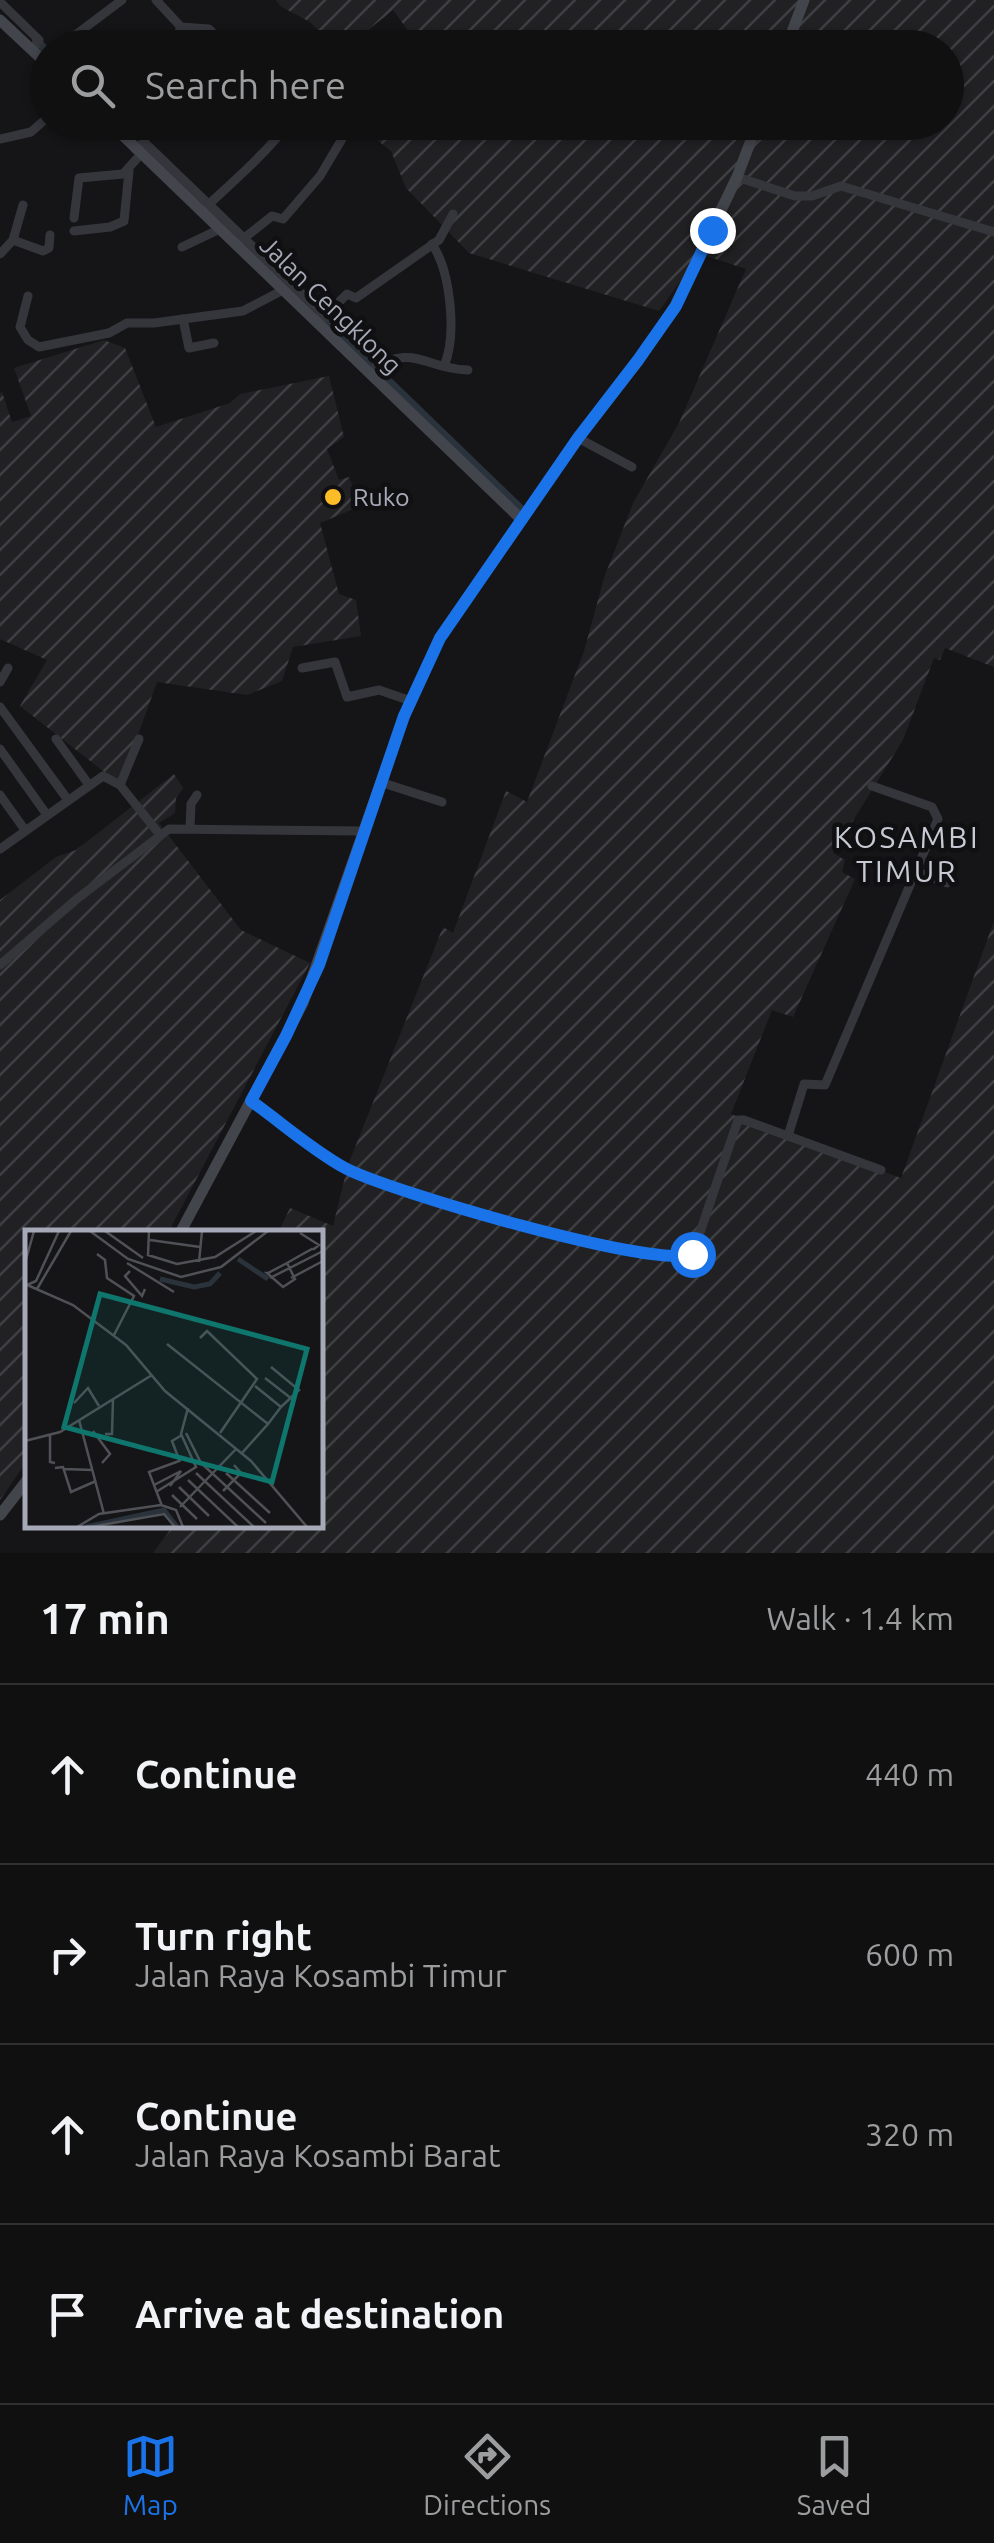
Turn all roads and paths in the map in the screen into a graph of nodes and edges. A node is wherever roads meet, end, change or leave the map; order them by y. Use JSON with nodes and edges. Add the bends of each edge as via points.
{"nodes":[{"id":1,"x":122,"y":0,"type":"edge"},
{"id":2,"x":156,"y":0,"type":"edge"},
{"id":3,"x":804,"y":0,"type":"edge"},
{"id":4,"x":0,"y":2,"type":"edge"},
{"id":5,"x":0,"y":20,"type":"edge"},
{"id":6,"x":181,"y":27,"type":"junction"},
{"id":7,"x":82,"y":30,"type":"edge"},
{"id":8,"x":180,"y":30,"type":"edge"},
{"id":9,"x":211,"y":30,"type":"edge"},
{"id":10,"x":793,"y":30,"type":"edge"},
{"id":11,"x":30,"y":41,"type":"edge"},
{"id":12,"x":30,"y":44,"type":"edge"},
{"id":13,"x":30,"y":132,"type":"edge"},
{"id":14,"x":0,"y":139,"type":"edge"},
{"id":15,"x":128,"y":140,"type":"edge"},
{"id":16,"x":276,"y":140,"type":"edge"},
{"id":17,"x":341,"y":140,"type":"edge"},
{"id":18,"x":751,"y":140,"type":"edge"},
{"id":19,"x":139,"y":148,"type":"junction"},
{"id":20,"x":129,"y":171,"type":"junction"},
{"id":21,"x":736,"y":177,"type":"junction"},
{"id":22,"x":178,"y":183,"type":"junction"},
{"id":23,"x":24,"y":205,"type":"dead end"},
{"id":24,"x":208,"y":205,"type":"junction"},
{"id":25,"x":452,"y":214,"type":"dead end"},
{"id":26,"x":74,"y":218,"type":"dead end"},
{"id":27,"x":217,"y":222,"type":"junction"},
{"id":28,"x":74,"y":230,"type":"dead end"},
{"id":29,"x":994,"y":232,"type":"edge"},
{"id":30,"x":50,"y":235,"type":"dead end"},
{"id":31,"x":244,"y":239,"type":"junction"},
{"id":32,"x":13,"y":240,"type":"junction"},
{"id":33,"x":432,"y":244,"type":"junction"},
{"id":34,"x":182,"y":247,"type":"dead end"},
{"id":35,"x":0,"y":254,"type":"edge"},
{"id":36,"x":283,"y":290,"type":"junction"},
{"id":37,"x":28,"y":296,"type":"dead end"},
{"id":38,"x":184,"y":319,"type":"junction"},
{"id":39,"x":321,"y":320,"type":"junction"},
{"id":40,"x":214,"y":343,"type":"dead end"},
{"id":41,"x":444,"y":366,"type":"junction"},
{"id":42,"x":372,"y":369,"type":"junction"},
{"id":43,"x":468,"y":370,"type":"dead end"},
{"id":44,"x":578,"y":438,"type":"junction"},
{"id":45,"x":632,"y":467,"type":"dead end"},
{"id":46,"x":522,"y":520,"type":"junction"},
{"id":47,"x":8,"y":668,"type":"dead end"},
{"id":48,"x":302,"y":668,"type":"dead end"},
{"id":49,"x":0,"y":682,"type":"edge"},
{"id":50,"x":411,"y":701,"type":"junction"},
{"id":51,"x":0,"y":707,"type":"edge"},
{"id":52,"x":56,"y":739,"type":"dead end"},
{"id":53,"x":139,"y":739,"type":"dead end"},
{"id":54,"x":0,"y":750,"type":"edge"},
{"id":55,"x":380,"y":782,"type":"junction"},
{"id":56,"x":89,"y":785,"type":"junction"},
{"id":57,"x":120,"y":786,"type":"junction"},
{"id":58,"x":872,"y":786,"type":"dead end"},
{"id":59,"x":0,"y":795,"type":"edge"},
{"id":60,"x":197,"y":795,"type":"dead end"},
{"id":61,"x":68,"y":800,"type":"junction"},
{"id":62,"x":442,"y":802,"type":"dead end"},
{"id":63,"x":47,"y":815,"type":"junction"},
{"id":64,"x":190,"y":828,"type":"junction"},
{"id":65,"x":25,"y":830,"type":"junction"},
{"id":66,"x":364,"y":831,"type":"junction"},
{"id":67,"x":160,"y":835,"type":"junction"},
{"id":68,"x":1,"y":845,"type":"edge"},
{"id":69,"x":914,"y":870,"type":"junction"},
{"id":70,"x":947,"y":883,"type":"dead end"},
{"id":71,"x":0,"y":965,"type":"edge"},
{"id":72,"x":251,"y":1101,"type":"junction"},
{"id":73,"x":788,"y":1136,"type":"junction"},
{"id":74,"x":881,"y":1170,"type":"dead end"},
{"id":75,"x":182,"y":1230,"type":"edge"},
{"id":76,"x":25,"y":1483,"type":"edge"},
{"id":77,"x":0,"y":1516,"type":"edge"}],
"edges":[{"from":1,"to":7,"type":"street"},
{"from":2,"to":6,"type":"street"},
{"from":3,"to":10,"type":"main road"},
{"from":4,"to":11,"type":"street"},
{"from":5,"to":12,"type":"main road"},
{"from":6,"to":8,"type":"street"},
{"from":6,"to":9,"type":"street"},
{"from":13,"to":14,"type":"street"},
{"from":15,"to":19,"type":"main road","name":"Jalan Cengklong"},
{"from":16,"to":24,"type":"street"},
{"from":17,"to":31,"type":"street","via":[[284,219],[272,216]]},
{"from":18,"to":21,"type":"main road"},
{"from":19,"to":20,"type":"street"},
{"from":19,"to":22,"type":"main road","name":"Jalan Cengklong"},
{"from":20,"to":26,"type":"street","via":[[81,176]]},
{"from":20,"to":28,"type":"street","via":[[124,221]]},
{"from":21,"to":29,"type":"street","via":[[795,196],[841,186]]},
{"from":21,"to":44,"type":"main road","via":[[676,306]]},
{"from":22,"to":24,"type":"street"},
{"from":22,"to":27,"type":"main road","name":"Jalan Cengklong"},
{"from":23,"to":32,"type":"street"},
{"from":24,"to":27,"type":"street"},
{"from":25,"to":33,"type":"street"},
{"from":27,"to":31,"type":"street"},
{"from":27,"to":34,"type":"street"},
{"from":27,"to":36,"type":"main road","name":"Jalan Cengklong"},
{"from":30,"to":32,"type":"street","via":[[43,251]]},
{"from":31,"to":39,"type":"street"},
{"from":32,"to":35,"type":"street"},
{"from":33,"to":39,"type":"street","via":[[356,298],[346,294]]},
{"from":33,"to":41,"type":"street","via":[[447,285],[451,336]]},
{"from":36,"to":38,"type":"street","via":[[244,311]]},
{"from":36,"to":39,"type":"main road","name":"Jalan Cengklong"},
{"from":37,"to":38,"type":"street","via":[[20,327],[40,347],[127,323]]},
{"from":38,"to":40,"type":"street","via":[[189,348]]},
{"from":39,"to":42,"type":"main road","name":"Jalan Cengklong"},
{"from":41,"to":42,"type":"street","via":[[402,356]]},
{"from":41,"to":43,"type":"street"},
{"from":42,"to":46,"type":"main road","name":"Jalan Cengklong"},
{"from":44,"to":45,"type":"street"},
{"from":44,"to":46,"type":"main road"},
{"from":46,"to":50,"type":"main road","via":[[440,638]]},
{"from":47,"to":49,"type":"street"},
{"from":48,"to":50,"type":"street","via":[[334,662],[346,697],[379,690]]},
{"from":50,"to":55,"type":"main road"},
{"from":51,"to":61,"type":"street"},
{"from":52,"to":56,"type":"street"},
{"from":53,"to":57,"type":"street"},
{"from":54,"to":63,"type":"street"},
{"from":55,"to":62,"type":"street"},
{"from":55,"to":66,"type":"main road"},
{"from":56,"to":57,"type":"street","via":[[107,776]]},
{"from":56,"to":61,"type":"street"},
{"from":57,"to":67,"type":"street"},
{"from":58,"to":69,"type":"street","via":[[938,814]]},
{"from":59,"to":65,"type":"street"},
{"from":60,"to":64,"type":"street"},
{"from":61,"to":63,"type":"street"},
{"from":63,"to":65,"type":"street"},
{"from":64,"to":66,"type":"street"},
{"from":64,"to":67,"type":"street"},
{"from":65,"to":68,"type":"street"},
{"from":66,"to":72,"type":"main road","via":[[314,978]]},
{"from":67,"to":71,"type":"street"},
{"from":69,"to":70,"type":"street"},
{"from":69,"to":73,"type":"street","via":[[825,1086],[804,1084]]},
{"from":72,"to":73,"type":"street","via":[[356,1172],[576,1240],[682,1257],[697,1246],[738,1120]]},
{"from":72,"to":75,"type":"main road"},
{"from":73,"to":74,"type":"street"},
{"from":76,"to":77,"type":"main road"}]}
